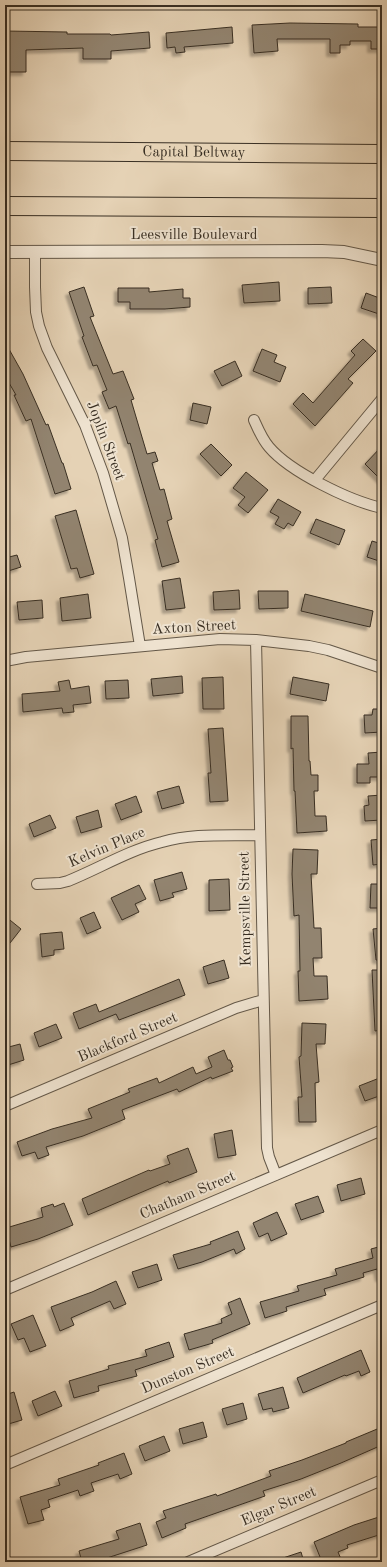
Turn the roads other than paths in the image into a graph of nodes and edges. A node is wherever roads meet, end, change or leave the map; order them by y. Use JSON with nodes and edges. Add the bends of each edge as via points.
{"nodes":[{"id":1,"x":5,"y":151,"type":"edge"},
{"id":2,"x":382,"y":154,"type":"edge"},
{"id":3,"x":5,"y":206,"type":"edge"},
{"id":4,"x":382,"y":208,"type":"edge"},
{"id":5,"x":5,"y":252,"type":"edge"},
{"id":6,"x":35,"y":252,"type":"junction"},
{"id":7,"x":382,"y":260,"type":"edge"},
{"id":8,"x":382,"y":399,"type":"edge"},
{"id":9,"x":254,"y":420,"type":"dead end"},
{"id":10,"x":315,"y":480,"type":"junction"},
{"id":11,"x":382,"y":508,"type":"edge"},
{"id":12,"x":256,"y":640,"type":"junction"},
{"id":13,"x":140,"y":646,"type":"junction"},
{"id":14,"x":5,"y":661,"type":"edge"},
{"id":15,"x":382,"y":668,"type":"edge"},
{"id":16,"x":260,"y":835,"type":"junction"},
{"id":17,"x":37,"y":884,"type":"dead end"},
{"id":18,"x":263,"y":1000,"type":"junction"},
{"id":19,"x":5,"y":1106,"type":"edge"},
{"id":20,"x":382,"y":1130,"type":"edge"},
{"id":21,"x":276,"y":1175,"type":"junction"},
{"id":22,"x":5,"y":1290,"type":"edge"},
{"id":23,"x":382,"y":1305,"type":"edge"},
{"id":24,"x":5,"y":1465,"type":"edge"},
{"id":25,"x":382,"y":1480,"type":"edge"},
{"id":26,"x":5,"y":1559,"type":"edge"},
{"id":27,"x":6,"y":1562,"type":"edge"},
{"id":28,"x":188,"y":1562,"type":"edge"}],
"edges":[{"from":1,"to":2,"type":"highway","name":"Capital Beltway"},
{"from":3,"to":4,"type":"highway"},
{"from":5,"to":6,"type":"street","name":"Leesville Boulevard"},
{"from":6,"to":7,"type":"street","name":"Leesville Boulevard","via":[[322,251],[344,252]]},
{"from":6,"to":13,"type":"street","name":"Joplin Street","via":[[36,312],[39,326],[47,348],[85,425],[103,473],[122,538]]},
{"from":8,"to":10,"type":"street"},
{"from":9,"to":10,"type":"street","via":[[270,448],[289,465]]},
{"from":10,"to":11,"type":"street","via":[[349,497]]},
{"from":12,"to":13,"type":"street","name":"Axton Street","via":[[220,639]]},
{"from":12,"to":15,"type":"street","name":"Axton Street","via":[[309,646]]},
{"from":12,"to":16,"type":"street","name":"Kempsville Street"},
{"from":13,"to":14,"type":"street","name":"Axton Street"},
{"from":16,"to":17,"type":"street","name":"Kelvin Place","via":[[177,838],[128,853],[68,881]]},
{"from":16,"to":18,"type":"street","name":"Kempsville Street"},
{"from":18,"to":19,"type":"street","name":"Blackford Street","via":[[236,1008]]},
{"from":18,"to":21,"type":"street","name":"Kempsville Street","via":[[267,1148]]},
{"from":20,"to":21,"type":"street","name":"Chatham Street"},
{"from":21,"to":22,"type":"street","name":"Chatham Street"},
{"from":23,"to":24,"type":"street","name":"Dunston Street"},
{"from":25,"to":28,"type":"street","name":"Elgar Street"},
{"from":26,"to":27,"type":"street"}]}
